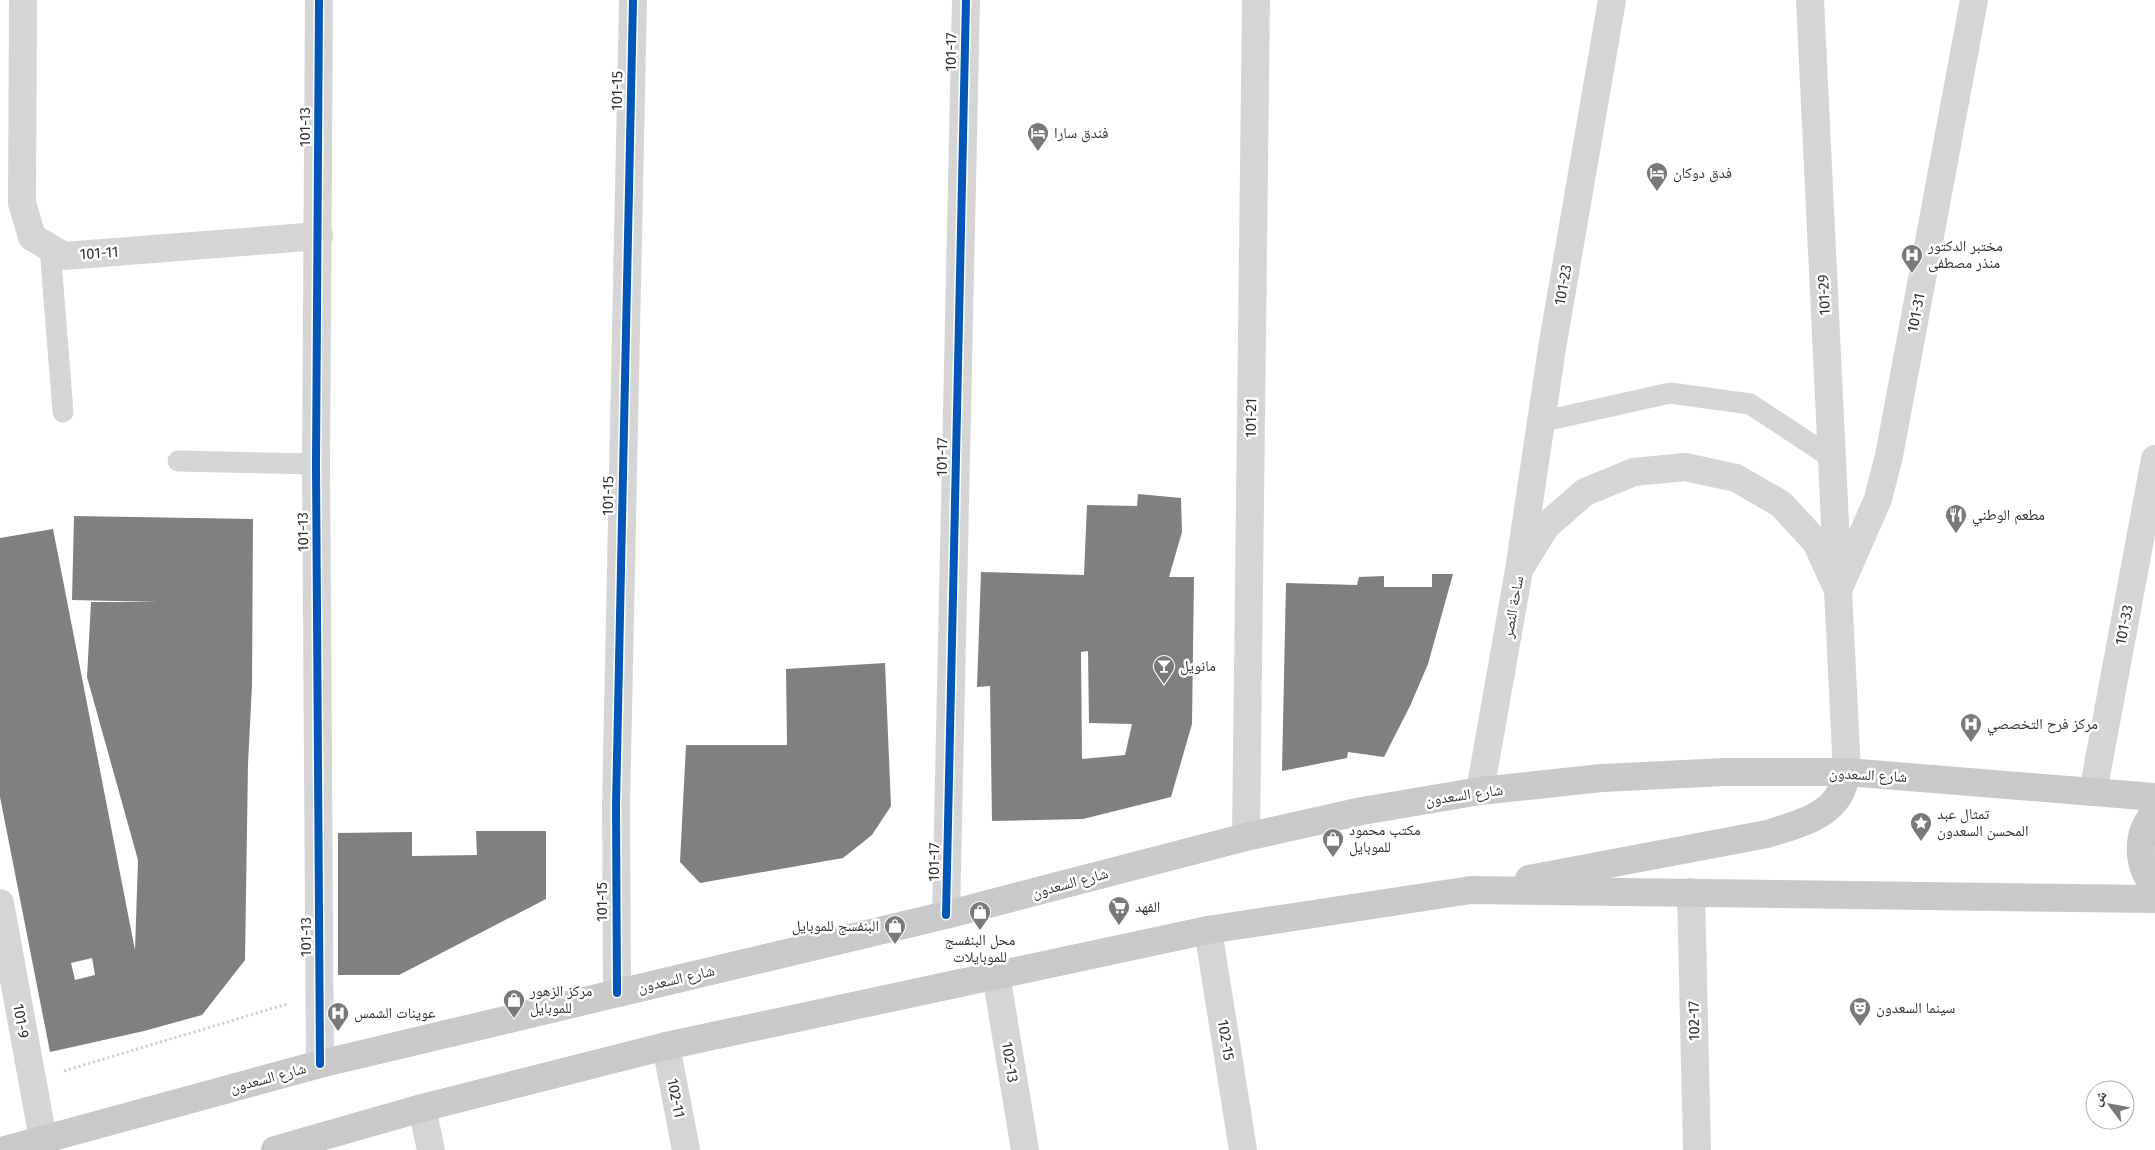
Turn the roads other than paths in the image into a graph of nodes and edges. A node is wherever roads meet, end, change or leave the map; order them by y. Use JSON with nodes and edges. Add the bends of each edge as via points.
{"nodes":[{"id":1,"x":23,"y":0,"type":"edge"},
{"id":2,"x":319,"y":0,"type":"edge"},
{"id":3,"x":633,"y":0,"type":"edge"},
{"id":4,"x":966,"y":0,"type":"edge"},
{"id":5,"x":1256,"y":0,"type":"edge"},
{"id":6,"x":1612,"y":0,"type":"edge"},
{"id":7,"x":1810,"y":0,"type":"edge"},
{"id":8,"x":1974,"y":0,"type":"edge"},
{"id":9,"x":319,"y":236,"type":"junction"},
{"id":10,"x":50,"y":248,"type":"junction"},
{"id":11,"x":63,"y":412,"type":"dead end"},
{"id":12,"x":1540,"y":422,"type":"junction"},
{"id":13,"x":1832,"y":458,"type":"junction"},
{"id":14,"x":2155,"y":459,"type":"edge"},
{"id":15,"x":178,"y":461,"type":"dead end"},
{"id":16,"x":316,"y":464,"type":"junction"},
{"id":17,"x":1519,"y":570,"type":"junction"},
{"id":18,"x":1838,"y":590,"type":"junction"},
{"id":19,"x":1847,"y":772,"type":"junction"},
{"id":20,"x":1480,"y":791,"type":"junction"},
{"id":21,"x":2093,"y":792,"type":"junction"},
{"id":22,"x":2155,"y":798,"type":"edge"},
{"id":23,"x":2155,"y":813,"type":"edge"},
{"id":24,"x":1246,"y":837,"type":"junction"},
{"id":25,"x":2155,"y":887,"type":"edge"},
{"id":26,"x":1471,"y":890,"type":"junction"},
{"id":27,"x":1691,"y":892,"type":"junction"},
{"id":28,"x":2155,"y":899,"type":"edge"},
{"id":29,"x":0,"y":903,"type":"edge"},
{"id":30,"x":946,"y":915,"type":"junction"},
{"id":31,"x":1208,"y":930,"type":"junction"},
{"id":32,"x":996,"y":975,"type":"junction"},
{"id":33,"x":617,"y":993,"type":"junction"},
{"id":34,"x":666,"y":1046,"type":"junction"},
{"id":35,"x":320,"y":1064,"type":"junction"},
{"id":36,"x":422,"y":1108,"type":"junction"},
{"id":37,"x":43,"y":1139,"type":"junction"},
{"id":38,"x":5,"y":1150,"type":"edge"},
{"id":39,"x":275,"y":1150,"type":"edge"},
{"id":40,"x":431,"y":1150,"type":"edge"},
{"id":41,"x":686,"y":1150,"type":"edge"},
{"id":42,"x":1024,"y":1150,"type":"edge"},
{"id":43,"x":1243,"y":1150,"type":"edge"},
{"id":44,"x":1697,"y":1150,"type":"edge"}],
"edges":[{"from":1,"to":10,"type":"street","name":"101-11","via":[[22,203],[32,237]]},
{"from":2,"to":9,"type":"street","name":"101-13"},
{"from":3,"to":33,"type":"street","name":"101-15","via":[[616,804]]},
{"from":4,"to":30,"type":"street","name":"101-17"},
{"from":5,"to":24,"type":"street","name":"101-21"},
{"from":6,"to":12,"type":"street","name":"101-23"},
{"from":7,"to":13,"type":"street","name":"101-29"},
{"from":8,"to":18,"type":"street","name":"101-31","via":[[1889,456],[1878,499]]},
{"from":9,"to":10,"type":"street","name":"101-11","via":[[64,256]]},
{"from":9,"to":16,"type":"street","name":"101-13"},
{"from":10,"to":11,"type":"lane"},
{"from":12,"to":13,"type":"lane","via":[[1670,393],[1750,404]]},
{"from":12,"to":17,"type":"street","name":"101-23"},
{"from":13,"to":18,"type":"street","name":"101-29"},
{"from":14,"to":21,"type":"street","name":"101-33"},
{"from":15,"to":16,"type":"lane"},
{"from":16,"to":35,"type":"street","name":"101-13"},
{"from":17,"to":18,"type":"street","name":"ساحة النصر","via":[[1546,526],[1585,492],[1634,472],[1685,467],[1736,478],[1781,504],[1816,542]]},
{"from":17,"to":20,"type":"street","name":"ساحة النصر"},
{"from":18,"to":19,"type":"street","name":"ساحة النصر"},
{"from":19,"to":20,"type":"main road","name":"شارع السعدون","via":[[1725,772],[1602,778]]},
{"from":19,"to":21,"type":"main road","name":"شارع السعدون"},
{"from":19,"to":26,"type":"main road","via":[[1840,793],[1824,812],[1767,834]]},
{"from":20,"to":24,"type":"main road","name":"شارع السعدون","via":[[1362,811]]},
{"from":21,"to":22,"type":"main road","name":"شارع السعدون"},
{"from":23,"to":25,"type":"main road","via":[[2143,833],[2140,848],[2142,864]]},
{"from":24,"to":30,"type":"main road","name":"شارع السعدون"},
{"from":26,"to":27,"type":"main road"},
{"from":26,"to":31,"type":"main road"},
{"from":27,"to":28,"type":"main road"},
{"from":27,"to":44,"type":"street","name":"102-17"},
{"from":29,"to":37,"type":"street","name":"101-9"},
{"from":30,"to":33,"type":"main road","name":"شارع السعدون"},
{"from":31,"to":32,"type":"main road"},
{"from":31,"to":43,"type":"street","name":"102-15"},
{"from":32,"to":34,"type":"main road"},
{"from":32,"to":42,"type":"street","name":"102-13"},
{"from":33,"to":35,"type":"main road","name":"شارع السعدون"},
{"from":34,"to":36,"type":"main road"},
{"from":34,"to":41,"type":"street","name":"102-11"},
{"from":35,"to":37,"type":"main road","name":"شارع السعدون"},
{"from":36,"to":39,"type":"main road"},
{"from":36,"to":40,"type":"street"},
{"from":37,"to":38,"type":"main road","name":"شارع السعدون"}]}
